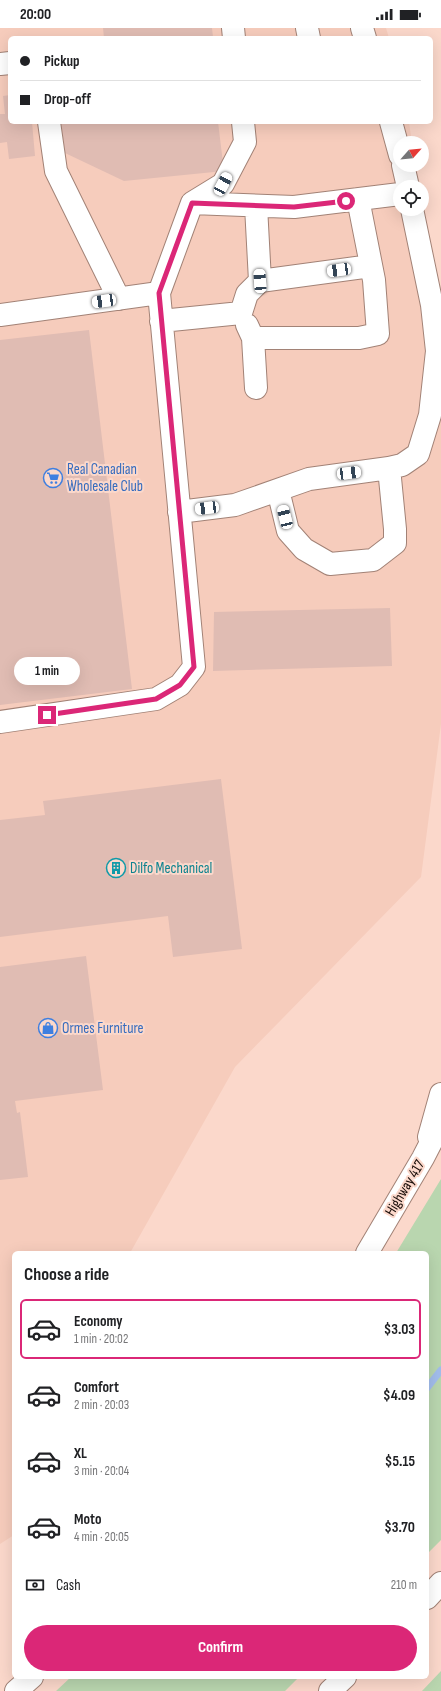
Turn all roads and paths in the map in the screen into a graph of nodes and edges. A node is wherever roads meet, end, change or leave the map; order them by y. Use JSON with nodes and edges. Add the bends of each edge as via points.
{"nodes":[{"id":1,"x":49,"y":124,"type":"edge"},
{"id":2,"x":243,"y":124,"type":"edge"},
{"id":3,"x":392,"y":124,"type":"edge"},
{"id":4,"x":395,"y":136,"type":"edge"},
{"id":5,"x":393,"y":195,"type":"edge"},
{"id":6,"x":358,"y":199,"type":"junction"},
{"id":7,"x":192,"y":203,"type":"junction"},
{"id":8,"x":256,"y":206,"type":"junction"},
{"id":9,"x":413,"y":216,"type":"edge"},
{"id":10,"x":371,"y":266,"type":"junction"},
{"id":11,"x":260,"y":281,"type":"junction"},
{"id":12,"x":159,"y":293,"type":"junction"},
{"id":13,"x":119,"y":299,"type":"junction"},
{"id":14,"x":241,"y":313,"type":"junction"},
{"id":15,"x":0,"y":315,"type":"edge"},
{"id":16,"x":162,"y":321,"type":"junction"},
{"id":17,"x":253,"y":338,"type":"junction"},
{"id":18,"x":256,"y":388,"type":"dead end"},
{"id":19,"x":389,"y":468,"type":"junction"},
{"id":20,"x":278,"y":490,"type":"junction"},
{"id":21,"x":179,"y":512,"type":"junction"},
{"id":22,"x":0,"y":722,"type":"edge"},
{"id":23,"x":441,"y":1094,"type":"edge"},
{"id":24,"x":441,"y":1123,"type":"edge"},
{"id":25,"x":423,"y":1158,"type":"junction"},
{"id":26,"x":368,"y":1251,"type":"edge"},
{"id":27,"x":441,"y":1583,"type":"edge"},
{"id":28,"x":429,"y":1596,"type":"edge"},
{"id":29,"x":30,"y":1679,"type":"edge"},
{"id":30,"x":344,"y":1679,"type":"edge"},
{"id":31,"x":16,"y":1691,"type":"edge"},
{"id":32,"x":330,"y":1691,"type":"edge"}],
"edges":[{"from":1,"to":13,"type":"main road","via":[[56,171]]},
{"from":2,"to":7,"type":"main road","via":[[245,142],[223,184]]},
{"from":3,"to":4,"type":"main road"},
{"from":5,"to":6,"type":"main road"},
{"from":6,"to":8,"type":"main road","via":[[294,207]]},
{"from":6,"to":10,"type":"main road"},
{"from":7,"to":8,"type":"main road"},
{"from":7,"to":12,"type":"main road"},
{"from":8,"to":11,"type":"main road"},
{"from":9,"to":19,"type":"main road","via":[[432,304],[437,352],[430,415],[418,454],[402,465]]},
{"from":10,"to":11,"type":"main road"},
{"from":10,"to":17,"type":"main road","via":[[378,334],[359,338]]},
{"from":11,"to":14,"type":"main road","via":[[246,294]]},
{"from":12,"to":13,"type":"main road"},
{"from":12,"to":16,"type":"main road"},
{"from":13,"to":15,"type":"main road"},
{"from":14,"to":16,"type":"main road"},
{"from":14,"to":17,"type":"main road"},
{"from":16,"to":21,"type":"main road"},
{"from":17,"to":18,"type":"main road"},
{"from":19,"to":20,"type":"main road","via":[[309,479]]},
{"from":19,"to":20,"type":"main road","via":[[396,529],[394,543],[373,560],[330,564],[304,550],[288,530]]},
{"from":20,"to":21,"type":"main road","via":[[235,505]]},
{"from":21,"to":22,"type":"main road","via":[[194,667],[180,685],[156,699]]},
{"from":23,"to":25,"type":"main road"},
{"from":24,"to":25,"type":"main road","name":"Highway 417"},
{"from":25,"to":26,"type":"main road","name":"Highway 417"},
{"from":27,"to":28,"type":"main road"},
{"from":29,"to":31,"type":"main road"},
{"from":30,"to":32,"type":"main road"}]}
